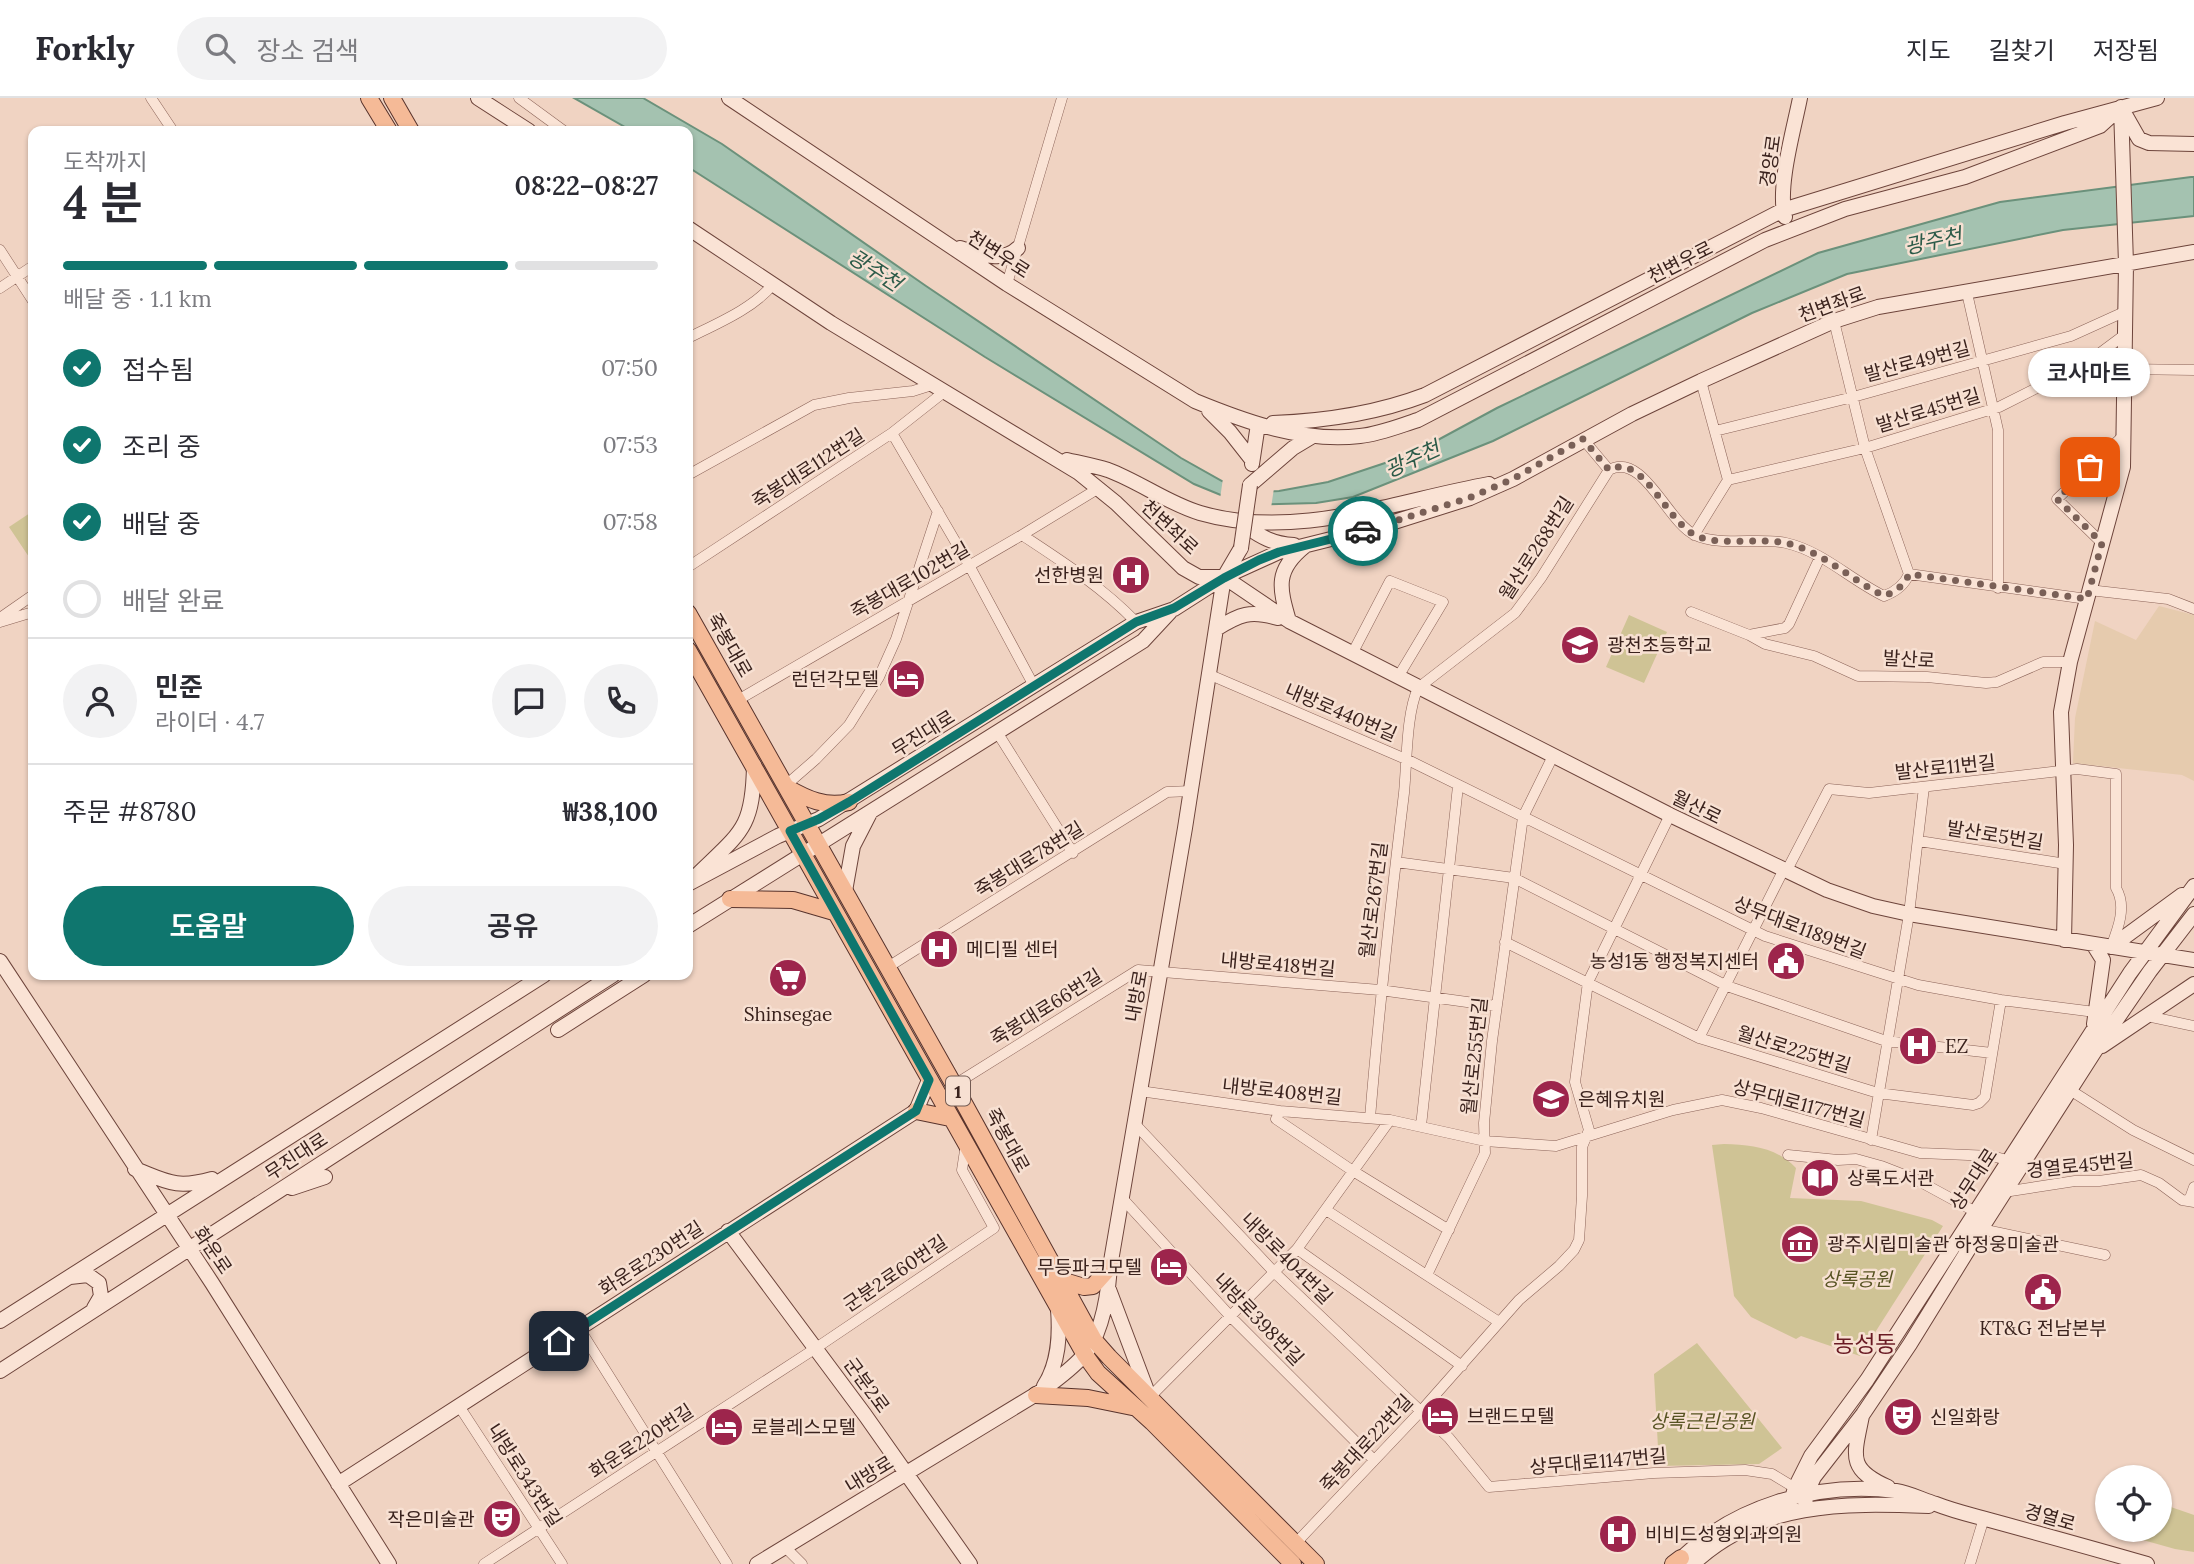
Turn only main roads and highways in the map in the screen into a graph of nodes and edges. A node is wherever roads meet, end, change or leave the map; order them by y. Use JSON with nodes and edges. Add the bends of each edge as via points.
{"nodes":[{"id":1,"x":369,"y":98,"type":"edge"},
{"id":2,"x":391,"y":98,"type":"edge"},
{"id":3,"x":386,"y":126,"type":"edge"},
{"id":4,"x":408,"y":126,"type":"edge"},
{"id":5,"x":693,"y":622,"type":"edge"},
{"id":6,"x":693,"y":659,"type":"edge"},
{"id":7,"x":785,"y":786,"type":"junction"},
{"id":8,"x":849,"y":802,"type":"road end"},
{"id":9,"x":730,"y":899,"type":"road end"},
{"id":10,"x":834,"y":912,"type":"junction"},
{"id":11,"x":916,"y":1111,"type":"road end"},
{"id":12,"x":950,"y":1118,"type":"junction"},
{"id":13,"x":1110,"y":1267,"type":"road end"},
{"id":14,"x":1061,"y":1280,"type":"junction"},
{"id":15,"x":1037,"y":1395,"type":"road end"},
{"id":16,"x":1143,"y":1403,"type":"junction"},
{"id":17,"x":1152,"y":1422,"type":"junction"},
{"id":18,"x":1176,"y":1425,"type":"junction"},
{"id":19,"x":1293,"y":1564,"type":"edge"},
{"id":20,"x":1315,"y":1564,"type":"edge"}],
"edges":[{"from":1,"to":3,"type":"main road"},
{"from":2,"to":4,"type":"main road"},
{"from":5,"to":7,"type":"main road","name":"죽봉대로","number":"1"},
{"from":6,"to":10,"type":"main road","name":"죽봉대로","number":"1"},
{"from":7,"to":8,"type":"main road","via":[[818,802],[835,806]]},
{"from":7,"to":14,"type":"main road","name":"죽봉대로","number":"1"},
{"from":9,"to":10,"type":"main road","via":[[793,900]]},
{"from":10,"to":12,"type":"main road","name":"죽봉대로","number":"1"},
{"from":11,"to":12,"type":"main road"},
{"from":12,"to":16,"type":"main road","name":"죽봉대로","number":"1","via":[[1086,1357],[1098,1373]]},
{"from":13,"to":14,"type":"main road","via":[[1093,1286]]},
{"from":14,"to":16,"type":"main road","name":"죽봉대로","number":"1","via":[[1098,1344]]},
{"from":15,"to":16,"type":"main road"},
{"from":16,"to":17,"type":"main road","name":"죽봉대로","number":"1"},
{"from":16,"to":18,"type":"main road","name":"죽봉대로","number":"1"},
{"from":17,"to":18,"type":"main road","via":[[1155,1413]]},
{"from":17,"to":19,"type":"main road","name":"죽봉대로","number":"1"},
{"from":18,"to":20,"type":"main road","name":"죽봉대로","number":"1"}]}
